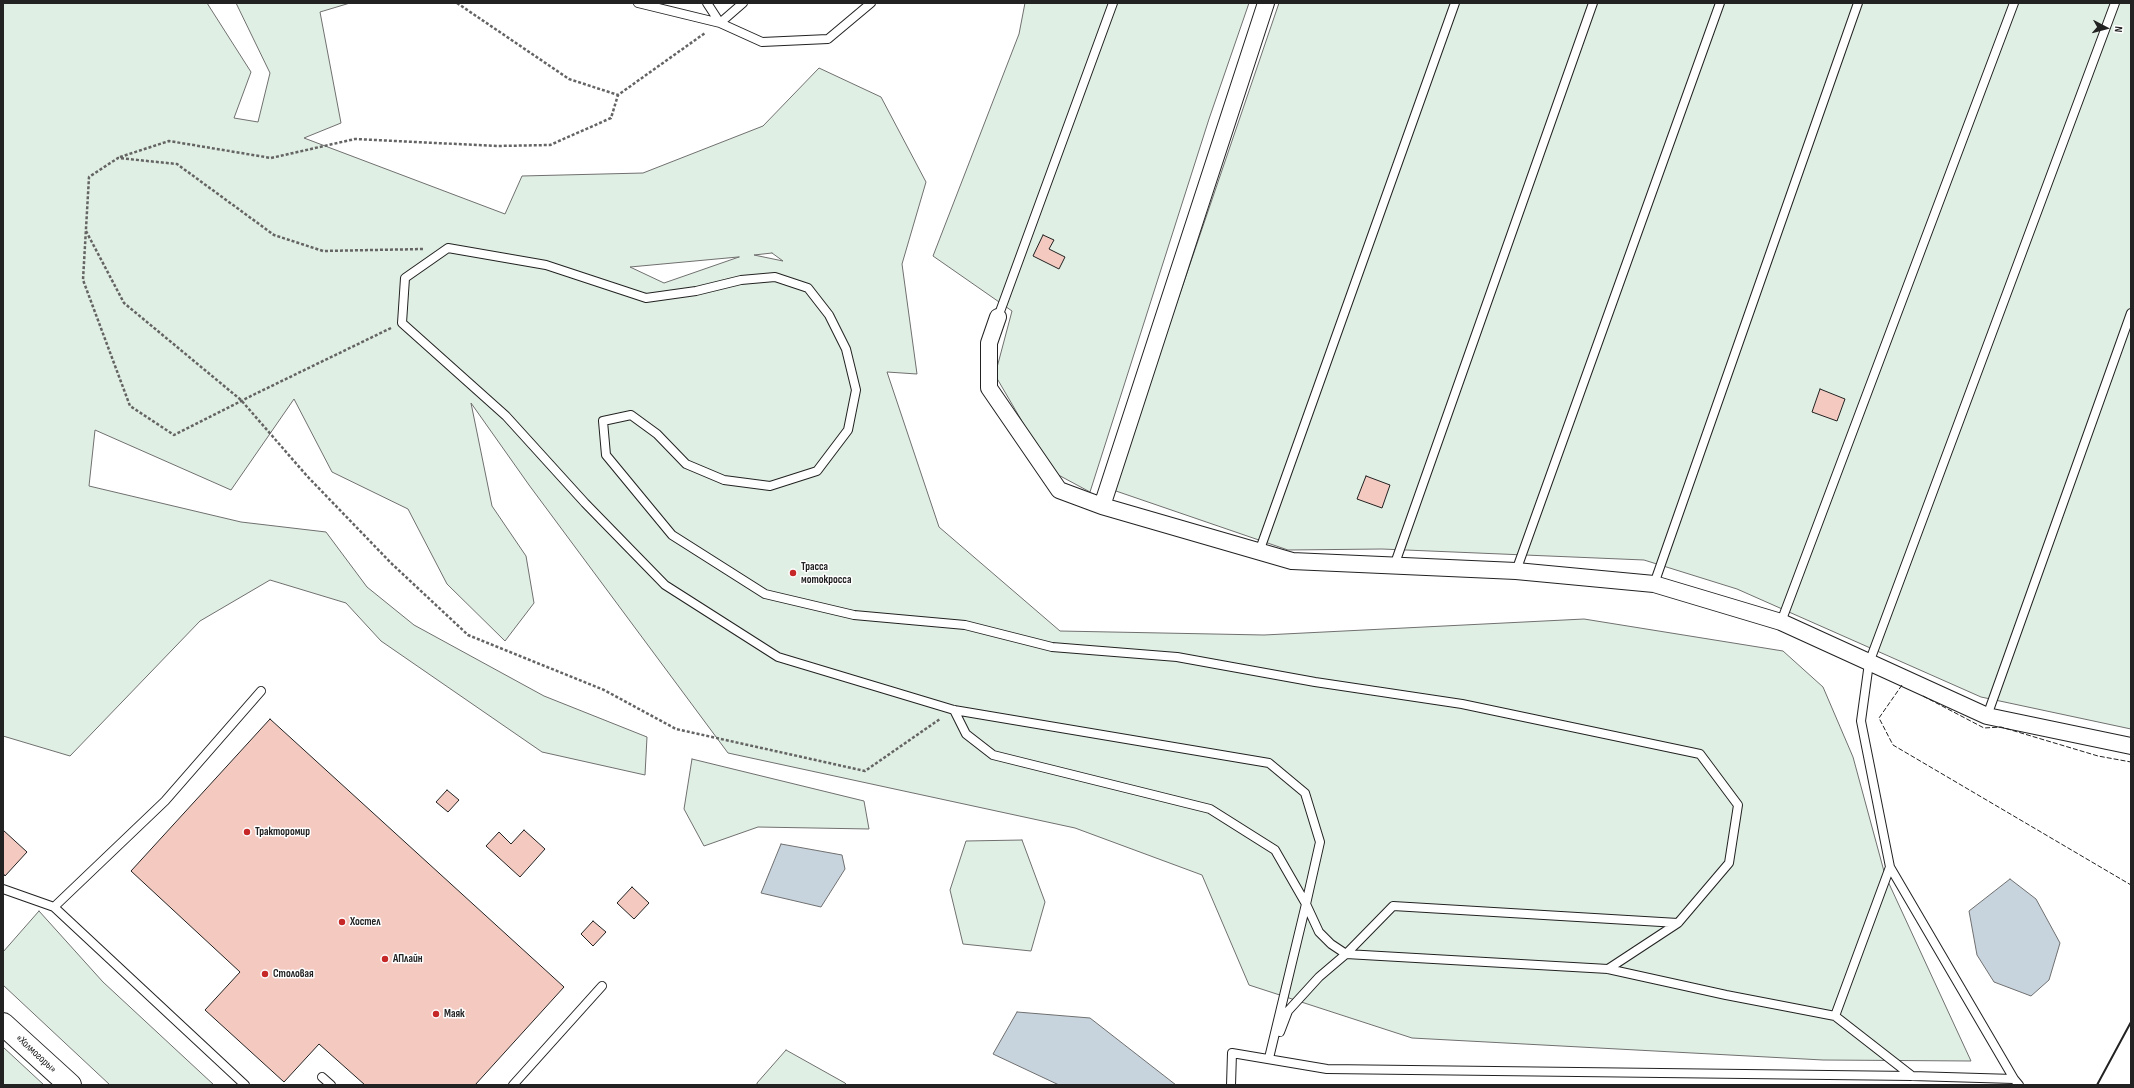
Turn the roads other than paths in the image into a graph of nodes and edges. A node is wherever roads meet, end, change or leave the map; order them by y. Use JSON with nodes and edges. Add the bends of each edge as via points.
{"nodes":[{"id":1,"x":638,"y":3,"type":"edge"},
{"id":2,"x":707,"y":3,"type":"edge"},
{"id":3,"x":743,"y":3,"type":"edge"},
{"id":4,"x":871,"y":3,"type":"edge"},
{"id":5,"x":1113,"y":3,"type":"edge"},
{"id":6,"x":1266,"y":3,"type":"edge"},
{"id":7,"x":1455,"y":3,"type":"edge"},
{"id":8,"x":1593,"y":3,"type":"edge"},
{"id":9,"x":1720,"y":3,"type":"edge"},
{"id":10,"x":1858,"y":3,"type":"edge"},
{"id":11,"x":2014,"y":3,"type":"edge"},
{"id":12,"x":2115,"y":3,"type":"edge"},
{"id":13,"x":720,"y":23,"type":"junction"},
{"id":14,"x":2131,"y":313,"type":"edge"},
{"id":15,"x":998,"y":317,"type":"joint"},
{"id":16,"x":1102,"y":506,"type":"junction"},
{"id":17,"x":1259,"y":552,"type":"junction"},
{"id":18,"x":1394,"y":566,"type":"junction"},
{"id":19,"x":1516,"y":571,"type":"junction"},
{"id":20,"x":1654,"y":584,"type":"junction"},
{"id":21,"x":1781,"y":622,"type":"junction"},
{"id":22,"x":1869,"y":663,"type":"junction"},
{"id":23,"x":261,"y":691,"type":"dead end"},
{"id":24,"x":954,"y":710,"type":"junction"},
{"id":25,"x":1987,"y":716,"type":"junction"},
{"id":26,"x":2131,"y":746,"type":"edge"},
{"id":27,"x":1890,"y":867,"type":"junction"},
{"id":28,"x":3,"y":889,"type":"edge"},
{"id":29,"x":1306,"y":904,"type":"junction"},
{"id":30,"x":54,"y":907,"type":"junction"},
{"id":31,"x":1678,"y":923,"type":"junction"},
{"id":32,"x":1346,"y":954,"type":"junction"},
{"id":33,"x":1608,"y":969,"type":"junction"},
{"id":34,"x":602,"y":986,"type":"dead end"},
{"id":35,"x":1835,"y":1016,"type":"junction"},
{"id":36,"x":3,"y":1024,"type":"edge"},
{"id":37,"x":1269,"y":1058,"type":"junction"},
{"id":38,"x":1912,"y":1076,"type":"junction"},
{"id":39,"x":322,"y":1077,"type":"dead end"},
{"id":40,"x":2017,"y":1082,"type":"edge"},
{"id":41,"x":70,"y":1085,"type":"edge"},
{"id":42,"x":245,"y":1085,"type":"edge"},
{"id":43,"x":331,"y":1085,"type":"edge"},
{"id":44,"x":513,"y":1085,"type":"edge"},
{"id":45,"x":1231,"y":1085,"type":"edge"}],
"edges":[{"from":1,"to":13,"type":"lane"},
{"from":2,"to":13,"type":"lane"},
{"from":3,"to":13,"type":"lane"},
{"from":4,"to":13,"type":"lane","via":[[828,39],[762,42]]},
{"from":5,"to":15,"type":"lane"},
{"from":6,"to":16,"type":"street"},
{"from":7,"to":17,"type":"lane"},
{"from":8,"to":18,"type":"lane"},
{"from":9,"to":19,"type":"lane"},
{"from":10,"to":20,"type":"lane"},
{"from":11,"to":21,"type":"lane"},
{"from":12,"to":22,"type":"lane"},
{"from":14,"to":25,"type":"lane"},
{"from":15,"to":16,"type":"street","via":[[989,344],[989,388],[1059,490]]},
{"from":16,"to":17,"type":"street"},
{"from":17,"to":18,"type":"street","via":[[1292,561]]},
{"from":18,"to":19,"type":"street"},
{"from":19,"to":20,"type":"street"},
{"from":20,"to":21,"type":"street"},
{"from":21,"to":22,"type":"street"},
{"from":22,"to":25,"type":"street"},
{"from":22,"to":27,"type":"lane","via":[[1861,721]]},
{"from":23,"to":30,"type":"lane","via":[[165,801]]},
{"from":24,"to":29,"type":"lane","via":[[966,734],[993,755],[1210,808],[1275,850]]},
{"from":24,"to":29,"type":"lane","via":[[1269,763],[1305,793],[1320,842]]},
{"from":24,"to":31,"type":"lane","via":[[778,657],[665,585],[584,503],[506,416],[402,323],[405,278],[448,248],[546,265],[646,298],[696,291],[741,280],[775,277],[808,288],[829,315],[846,349],[856,390],[848,430],[817,471],[770,486],[724,480],[686,464],[657,434],[631,415],[603,421],[606,455],[672,535],[765,594],[854,615],[965,625],[1052,648],[1177,657],[1315,682],[1462,704],[1700,754],[1738,805],[1729,863]]},
{"from":25,"to":26,"type":"street"},
{"from":27,"to":35,"type":"lane"},
{"from":27,"to":40,"type":"lane"},
{"from":28,"to":30,"type":"lane"},
{"from":29,"to":32,"type":"lane","via":[[1319,932]]},
{"from":29,"to":37,"type":"lane"},
{"from":30,"to":42,"type":"lane"},
{"from":31,"to":32,"type":"lane","via":[[1392,906]]},
{"from":31,"to":33,"type":"lane"},
{"from":32,"to":33,"type":"lane"},
{"from":32,"to":37,"type":"lane","via":[[1319,977],[1288,1011]]},
{"from":33,"to":35,"type":"lane"},
{"from":34,"to":44,"type":"lane"},
{"from":35,"to":38,"type":"lane"},
{"from":36,"to":41,"type":"highway","name":"«Холмогоры»"},
{"from":37,"to":38,"type":"lane","via":[[1327,1069]]},
{"from":37,"to":45,"type":"lane","via":[[1232,1053]]},
{"from":38,"to":40,"type":"lane"},
{"from":39,"to":43,"type":"lane"}]}
